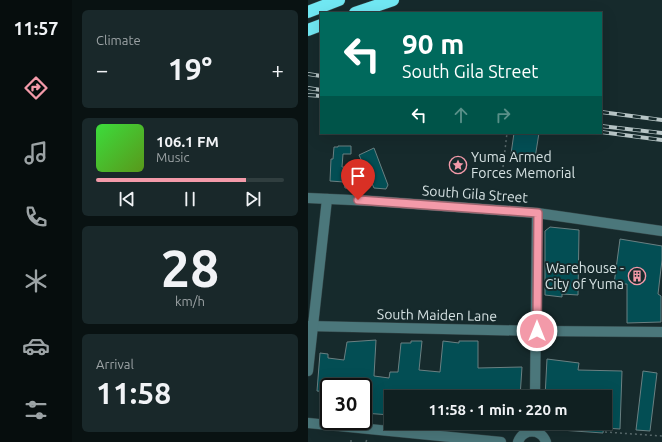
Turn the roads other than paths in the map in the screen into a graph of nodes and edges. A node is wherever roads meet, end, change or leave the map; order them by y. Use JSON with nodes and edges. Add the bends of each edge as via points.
{"nodes":[{"id":1,"x":338,"y":0,"type":"edge"},
{"id":2,"x":393,"y":0,"type":"edge"},
{"id":3,"x":308,"y":12,"type":"edge"},
{"id":4,"x":358,"y":12,"type":"edge"},
{"id":5,"x":320,"y":25,"type":"edge"},
{"id":6,"x":308,"y":30,"type":"edge"},
{"id":7,"x":308,"y":198,"type":"edge"},
{"id":8,"x":327,"y":199,"type":"junction"},
{"id":9,"x":538,"y":213,"type":"junction"},
{"id":10,"x":662,"y":231,"type":"edge"},
{"id":11,"x":311,"y":326,"type":"edge"},
{"id":12,"x":537,"y":331,"type":"junction"},
{"id":13,"x":662,"y":332,"type":"edge"},
{"id":14,"x":308,"y":371,"type":"edge"},
{"id":15,"x":535,"y":390,"type":"edge"},
{"id":16,"x":308,"y":423,"type":"edge"},
{"id":17,"x":529,"y":430,"type":"edge"},
{"id":18,"x":537,"y":430,"type":"edge"},
{"id":19,"x":519,"y":440,"type":"edge"},
{"id":20,"x":547,"y":441,"type":"edge"},
{"id":21,"x":501,"y":442,"type":"edge"},
{"id":22,"x":504,"y":442,"type":"edge"}],
"edges":[{"from":1,"to":3,"type":"highway"},
{"from":2,"to":4,"type":"highway"},
{"from":5,"to":6,"type":"highway"},
{"from":7,"to":8,"type":"street","name":"South Gila Street"},
{"from":8,"to":9,"type":"street","name":"South Gila Street"},
{"from":8,"to":11,"type":"street"},
{"from":9,"to":10,"type":"street","name":"South Gila Street"},
{"from":9,"to":12,"type":"street"},
{"from":11,"to":12,"type":"street","name":"South Maiden Lane"},
{"from":11,"to":14,"type":"street"},
{"from":12,"to":13,"type":"street","name":"South Maiden Lane"},
{"from":12,"to":15,"type":"street"},
{"from":16,"to":21,"type":"street"},
{"from":17,"to":19,"type":"street"},
{"from":18,"to":20,"type":"street"},
{"from":19,"to":22,"type":"street"}]}
